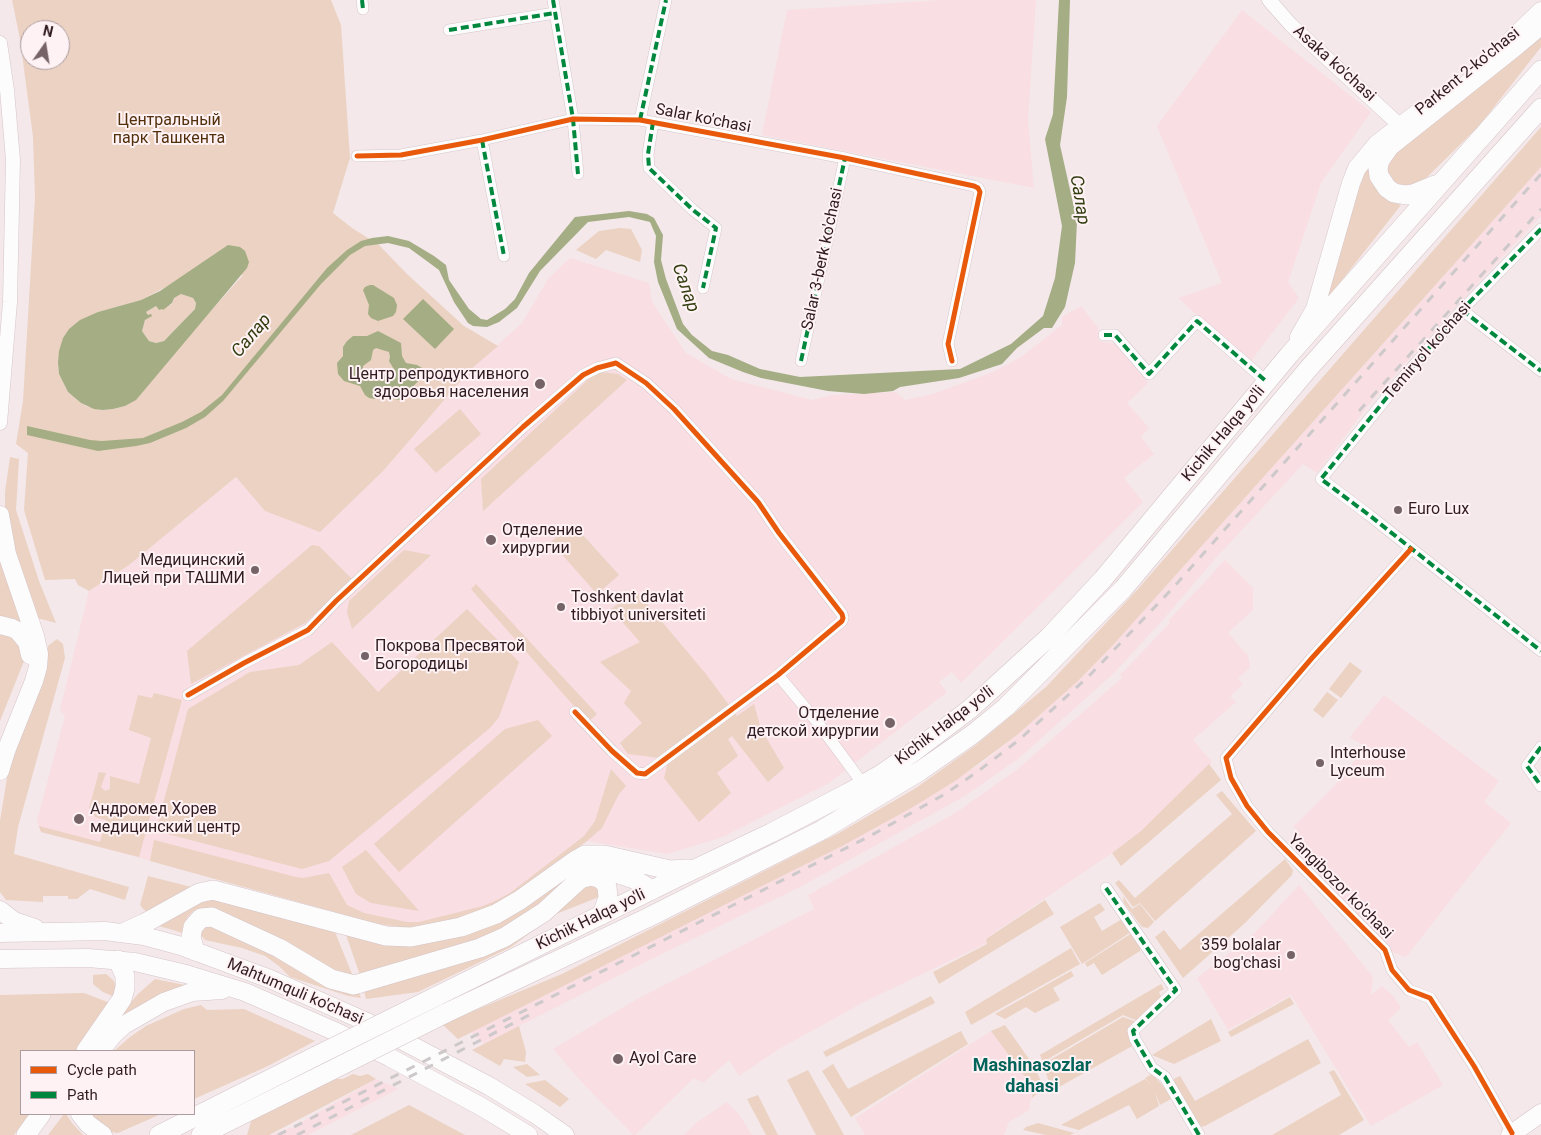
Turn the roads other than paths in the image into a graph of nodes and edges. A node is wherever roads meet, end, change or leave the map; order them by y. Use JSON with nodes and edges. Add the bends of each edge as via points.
{"nodes":[{"id":1,"x":553,"y":0,"type":"edge"},
{"id":2,"x":666,"y":0,"type":"edge"},
{"id":3,"x":1269,"y":0,"type":"edge"},
{"id":4,"x":555,"y":12,"type":"junction"},
{"id":5,"x":1541,"y":12,"type":"edge"},
{"id":6,"x":1541,"y":25,"type":"edge"},
{"id":7,"x":449,"y":30,"type":"dead end"},
{"id":8,"x":0,"y":43,"type":"edge"},
{"id":9,"x":1541,"y":70,"type":"edge"},
{"id":10,"x":1541,"y":108,"type":"edge"},
{"id":11,"x":573,"y":119,"type":"junction"},
{"id":12,"x":640,"y":120,"type":"junction"},
{"id":13,"x":653,"y":122,"type":"junction"},
{"id":14,"x":1404,"y":128,"type":"junction"},
{"id":15,"x":482,"y":140,"type":"junction"},
{"id":16,"x":357,"y":156,"type":"dead end"},
{"id":17,"x":845,"y":158,"type":"junction"},
{"id":18,"x":578,"y":174,"type":"dead end"},
{"id":19,"x":1439,"y":183,"type":"junction"},
{"id":20,"x":1541,"y":229,"type":"edge"},
{"id":21,"x":504,"y":256,"type":"dead end"},
{"id":22,"x":703,"y":288,"type":"dead end"},
{"id":23,"x":1462,"y":310,"type":"junction"},
{"id":24,"x":1104,"y":335,"type":"dead end"},
{"id":25,"x":1289,"y":355,"type":"junction"},
{"id":26,"x":801,"y":361,"type":"dead end"},
{"id":27,"x":952,"y":361,"type":"dead end"},
{"id":28,"x":1541,"y":371,"type":"edge"},
{"id":29,"x":1267,"y":382,"type":"junction"},
{"id":30,"x":0,"y":423,"type":"edge"},
{"id":31,"x":0,"y":515,"type":"edge"},
{"id":32,"x":1412,"y":549,"type":"junction"},
{"id":33,"x":0,"y":625,"type":"edge"},
{"id":34,"x":1541,"y":651,"type":"edge"},
{"id":35,"x":778,"y":675,"type":"junction"},
{"id":36,"x":188,"y":695,"type":"dead end"},
{"id":37,"x":575,"y":712,"type":"dead end"},
{"id":38,"x":0,"y":738,"type":"edge"},
{"id":39,"x":1541,"y":747,"type":"edge"},
{"id":40,"x":0,"y":771,"type":"edge"},
{"id":41,"x":1541,"y":786,"type":"edge"},
{"id":42,"x":869,"y":792,"type":"junction"},
{"id":43,"x":696,"y":868,"type":"junction"},
{"id":44,"x":579,"y":880,"type":"junction"},
{"id":45,"x":1106,"y":888,"type":"dead end"},
{"id":46,"x":652,"y":890,"type":"junction"},
{"id":47,"x":0,"y":910,"type":"edge"},
{"id":48,"x":602,"y":914,"type":"junction"},
{"id":49,"x":47,"y":932,"type":"junction"},
{"id":50,"x":125,"y":932,"type":"junction"},
{"id":51,"x":0,"y":933,"type":"edge"},
{"id":52,"x":195,"y":951,"type":"junction"},
{"id":53,"x":0,"y":959,"type":"edge"},
{"id":54,"x":22,"y":959,"type":"junction"},
{"id":55,"x":118,"y":960,"type":"junction"},
{"id":56,"x":0,"y":967,"type":"edge"},
{"id":57,"x":245,"y":992,"type":"junction"},
{"id":58,"x":87,"y":1050,"type":"edge"},
{"id":59,"x":101,"y":1050,"type":"edge"},
{"id":60,"x":1541,"y":1113,"type":"edge"},
{"id":61,"x":40,"y":1115,"type":"edge"},
{"id":62,"x":81,"y":1115,"type":"edge"},
{"id":63,"x":1511,"y":1134,"type":"edge"},
{"id":64,"x":26,"y":1135,"type":"edge"},
{"id":65,"x":103,"y":1135,"type":"edge"},
{"id":66,"x":159,"y":1135,"type":"edge"},
{"id":67,"x":201,"y":1135,"type":"edge"},
{"id":68,"x":528,"y":1135,"type":"edge"},
{"id":69,"x":565,"y":1135,"type":"edge"},
{"id":70,"x":1199,"y":1135,"type":"edge"}],
"edges":[{"from":1,"to":4,"type":"street"},
{"from":2,"to":12,"type":"street"},
{"from":3,"to":14,"type":"street","name":"Asaka ko'chasi","via":[[1291,25]]},
{"from":4,"to":7,"type":"street"},
{"from":4,"to":11,"type":"street"},
{"from":5,"to":14,"type":"main road","name":"Parkent 2-ko'chasi"},
{"from":6,"to":14,"type":"highway"},
{"from":8,"to":30,"type":"street","via":[[13,160],[10,302]]},
{"from":9,"to":19,"type":"highway","name":"Kichik Halqa yo'li"},
{"from":10,"to":42,"type":"highway","name":"Kichik Halqa yo'li","via":[[1309,368],[1123,589],[1006,707],[966,740],[920,771]]},
{"from":11,"to":12,"type":"street","name":"Salar ko'chasi"},
{"from":11,"to":15,"type":"street","name":"Salar ko'chasi"},
{"from":11,"to":18,"type":"street"},
{"from":12,"to":13,"type":"street","name":"Salar ko'chasi"},
{"from":13,"to":17,"type":"street","name":"Salar ko'chasi"},
{"from":13,"to":22,"type":"street","via":[[649,168],[716,228]]},
{"from":14,"to":19,"type":"highway","via":[[1380,160],[1381,182],[1394,192],[1406,195]]},
{"from":14,"to":25,"type":"main road","name":"Parkent 2-ko'chasi","via":[[1376,144],[1357,168],[1315,309]]},
{"from":15,"to":16,"type":"street","name":"Salar ko'chasi","via":[[401,155]]},
{"from":15,"to":21,"type":"street"},
{"from":17,"to":26,"type":"street","name":"Salar 3-berk ko'chasi"},
{"from":17,"to":27,"type":"street","name":"Salar ko'chasi","via":[[978,188],[980,192],[948,344]]},
{"from":19,"to":25,"type":"highway","name":"Kichik Halqa yo'li"},
{"from":20,"to":23,"type":"street","name":"Temiryo'l ko'chasi"},
{"from":23,"to":28,"type":"street"},
{"from":23,"to":32,"type":"street","name":"Temiryo'l ko'chasi","via":[[1321,480]]},
{"from":24,"to":29,"type":"street","via":[[1115,335],[1149,374],[1198,321]]},
{"from":25,"to":29,"type":"highway","name":"Kichik Halqa yo'li"},
{"from":29,"to":42,"type":"highway","name":"Kichik Halqa yo'li","via":[[1103,579],[1049,637],[965,714],[912,753]]},
{"from":31,"to":40,"type":"main road","via":[[7,554],[39,654],[34,681]]},
{"from":32,"to":34,"type":"street"},
{"from":32,"to":63,"type":"street","name":"Yangibozor ko'chasi","via":[[1226,758],[1231,778],[1247,806],[1268,832],[1385,950],[1392,970],[1409,990],[1430,998],[1474,1066]]},
{"from":33,"to":38,"type":"main road","via":[[23,636],[31,659]]},
{"from":35,"to":36,"type":"street","via":[[842,621],[842,614],[758,502],[692,428],[646,383],[616,363],[583,375],[568,388],[308,630]]},
{"from":35,"to":37,"type":"street","via":[[646,774],[637,773]]},
{"from":35,"to":42,"type":"street"},
{"from":39,"to":41,"type":"street","via":[[1527,766]]},
{"from":42,"to":43,"type":"highway","name":"Kichik Halqa yo'li"},
{"from":42,"to":67,"type":"highway","name":"Kichik Halqa yo'li","bridge":true,"via":[[822,830]]},
{"from":43,"to":46,"type":"highway","name":"Kichik Halqa yo'li"},
{"from":43,"to":50,"type":"highway","via":[[670,870],[604,855],[586,855],[496,914],[461,927],[411,937],[386,936],[213,890],[199,893]]},
{"from":44,"to":46,"type":"highway","via":[[590,870],[600,868],[634,879]]},
{"from":44,"to":48,"type":"highway","via":[[591,876],[605,883],[609,895]]},
{"from":44,"to":52,"type":"highway","via":[[544,912],[505,937],[480,948],[359,984],[344,984],[331,979],[279,948],[212,916],[201,918],[193,927],[191,937]]},
{"from":45,"to":70,"type":"street","via":[[1176,990],[1133,1032],[1152,1068],[1166,1076]]},
{"from":46,"to":48,"type":"highway","name":"Kichik Halqa yo'li"},
{"from":47,"to":49,"type":"main road","via":[[14,921]]},
{"from":48,"to":66,"type":"highway","name":"Kichik Halqa yo'li","bridge":true},
{"from":49,"to":50,"type":"main road","name":"Mahtumquli ko'chasi"},
{"from":49,"to":51,"type":"main road","name":"Mahtumquli ko'chasi"},
{"from":50,"to":52,"type":"main road","name":"Mahtumquli ko'chasi"},
{"from":52,"to":69,"type":"main road","name":"Mahtumquli ko'chasi","via":[[270,979],[369,1023],[488,1086]]},
{"from":53,"to":54,"type":"main road","name":"Mahtumquli ko'chasi"},
{"from":54,"to":55,"type":"main road","name":"Mahtumquli ko'chasi"},
{"from":54,"to":56,"type":"main road"},
{"from":55,"to":57,"type":"main road","name":"Mahtumquli ko'chasi","via":[[151,965]]},
{"from":55,"to":58,"type":"highway","via":[[125,976],[122,1000]]},
{"from":57,"to":59,"type":"main road","via":[[208,990],[174,997],[124,1025]]},
{"from":57,"to":68,"type":"main road","name":"Mahtumquli ko'chasi","via":[[381,1054]]},
{"from":60,"to":63,"type":"main road"},
{"from":61,"to":64,"type":"highway"},
{"from":62,"to":65,"type":"main road"}]}
